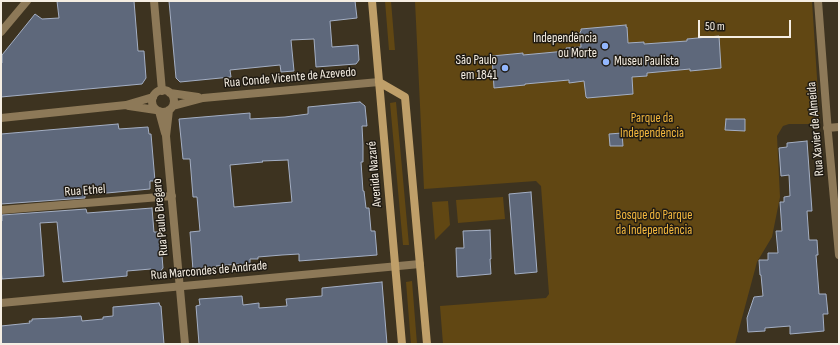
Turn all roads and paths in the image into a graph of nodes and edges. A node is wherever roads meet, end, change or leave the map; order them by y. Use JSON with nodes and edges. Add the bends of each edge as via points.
{"nodes":[{"id":1,"x":27,"y":1,"type":"edge"},
{"id":2,"x":154,"y":1,"type":"edge"},
{"id":3,"x":372,"y":1,"type":"edge"},
{"id":4,"x":818,"y":1,"type":"edge"},
{"id":5,"x":1,"y":32,"type":"edge"},
{"id":6,"x":379,"y":82,"type":"junction"},
{"id":7,"x":166,"y":92,"type":"junction"},
{"id":8,"x":153,"y":97,"type":"junction"},
{"id":9,"x":203,"y":98,"type":"junction"},
{"id":10,"x":126,"y":105,"type":"junction"},
{"id":11,"x":171,"y":108,"type":"junction"},
{"id":12,"x":157,"y":111,"type":"junction"},
{"id":13,"x":1,"y":118,"type":"edge"},
{"id":14,"x":839,"y":127,"type":"edge"},
{"id":15,"x":827,"y":128,"type":"junction"},
{"id":16,"x":166,"y":136,"type":"junction"},
{"id":17,"x":172,"y":196,"type":"junction"},
{"id":18,"x":1,"y":210,"type":"edge"},
{"id":19,"x":839,"y":255,"type":"edge"},
{"id":20,"x":420,"y":264,"type":"junction"},
{"id":21,"x":395,"y":267,"type":"junction"},
{"id":22,"x":180,"y":286,"type":"junction"},
{"id":23,"x":1,"y":303,"type":"edge"},
{"id":24,"x":185,"y":344,"type":"edge"},
{"id":25,"x":402,"y":344,"type":"edge"},
{"id":26,"x":426,"y":344,"type":"edge"}],
"edges":[{"from":1,"to":5,"type":"street"},
{"from":2,"to":7,"type":"street"},
{"from":3,"to":6,"type":"main road","name":"Avenida Nazaré"},
{"from":4,"to":15,"type":"street","name":"Rua Xavier de Almeida"},
{"from":6,"to":9,"type":"street","name":"Rua Conde Vicente de Azevedo"},
{"from":6,"to":20,"type":"main road","via":[[405,97]]},
{"from":6,"to":21,"type":"main road","name":"Avenida Nazaré"},
{"from":7,"to":8,"type":"street","via":[[157,93]]},
{"from":7,"to":9,"type":"street","name":"Rua Conde Vicente de Azevedo"},
{"from":7,"to":11,"type":"street","via":[[174,99]]},
{"from":8,"to":10,"type":"street"},
{"from":8,"to":12,"type":"street","via":[[152,104]]},
{"from":9,"to":11,"type":"street","name":"Rua Conde Vicente de Azevedo"},
{"from":10,"to":12,"type":"street"},
{"from":10,"to":13,"type":"street"},
{"from":11,"to":12,"type":"street","via":[[164,112]]},
{"from":11,"to":16,"type":"street","name":"Rua Paulo Bregaro"},
{"from":12,"to":16,"type":"street","name":"Rua Paulo Bregaro"},
{"from":14,"to":15,"type":"street"},
{"from":15,"to":19,"type":"street","name":"Rua Xavier de Almeida"},
{"from":16,"to":17,"type":"street","name":"Rua Paulo Bregaro"},
{"from":17,"to":18,"type":"street","name":"Rua Ethel"},
{"from":17,"to":22,"type":"street","name":"Rua Paulo Bregaro"},
{"from":20,"to":21,"type":"street","name":"Rua Marcondes de Andrade"},
{"from":20,"to":26,"type":"main road"},
{"from":21,"to":22,"type":"street","name":"Rua Marcondes de Andrade"},
{"from":21,"to":25,"type":"main road","name":"Avenida Nazaré"},
{"from":22,"to":23,"type":"street","name":"Rua Marcondes de Andrade"},
{"from":22,"to":24,"type":"street","name":"Rua Paulo Bregaro"}]}
